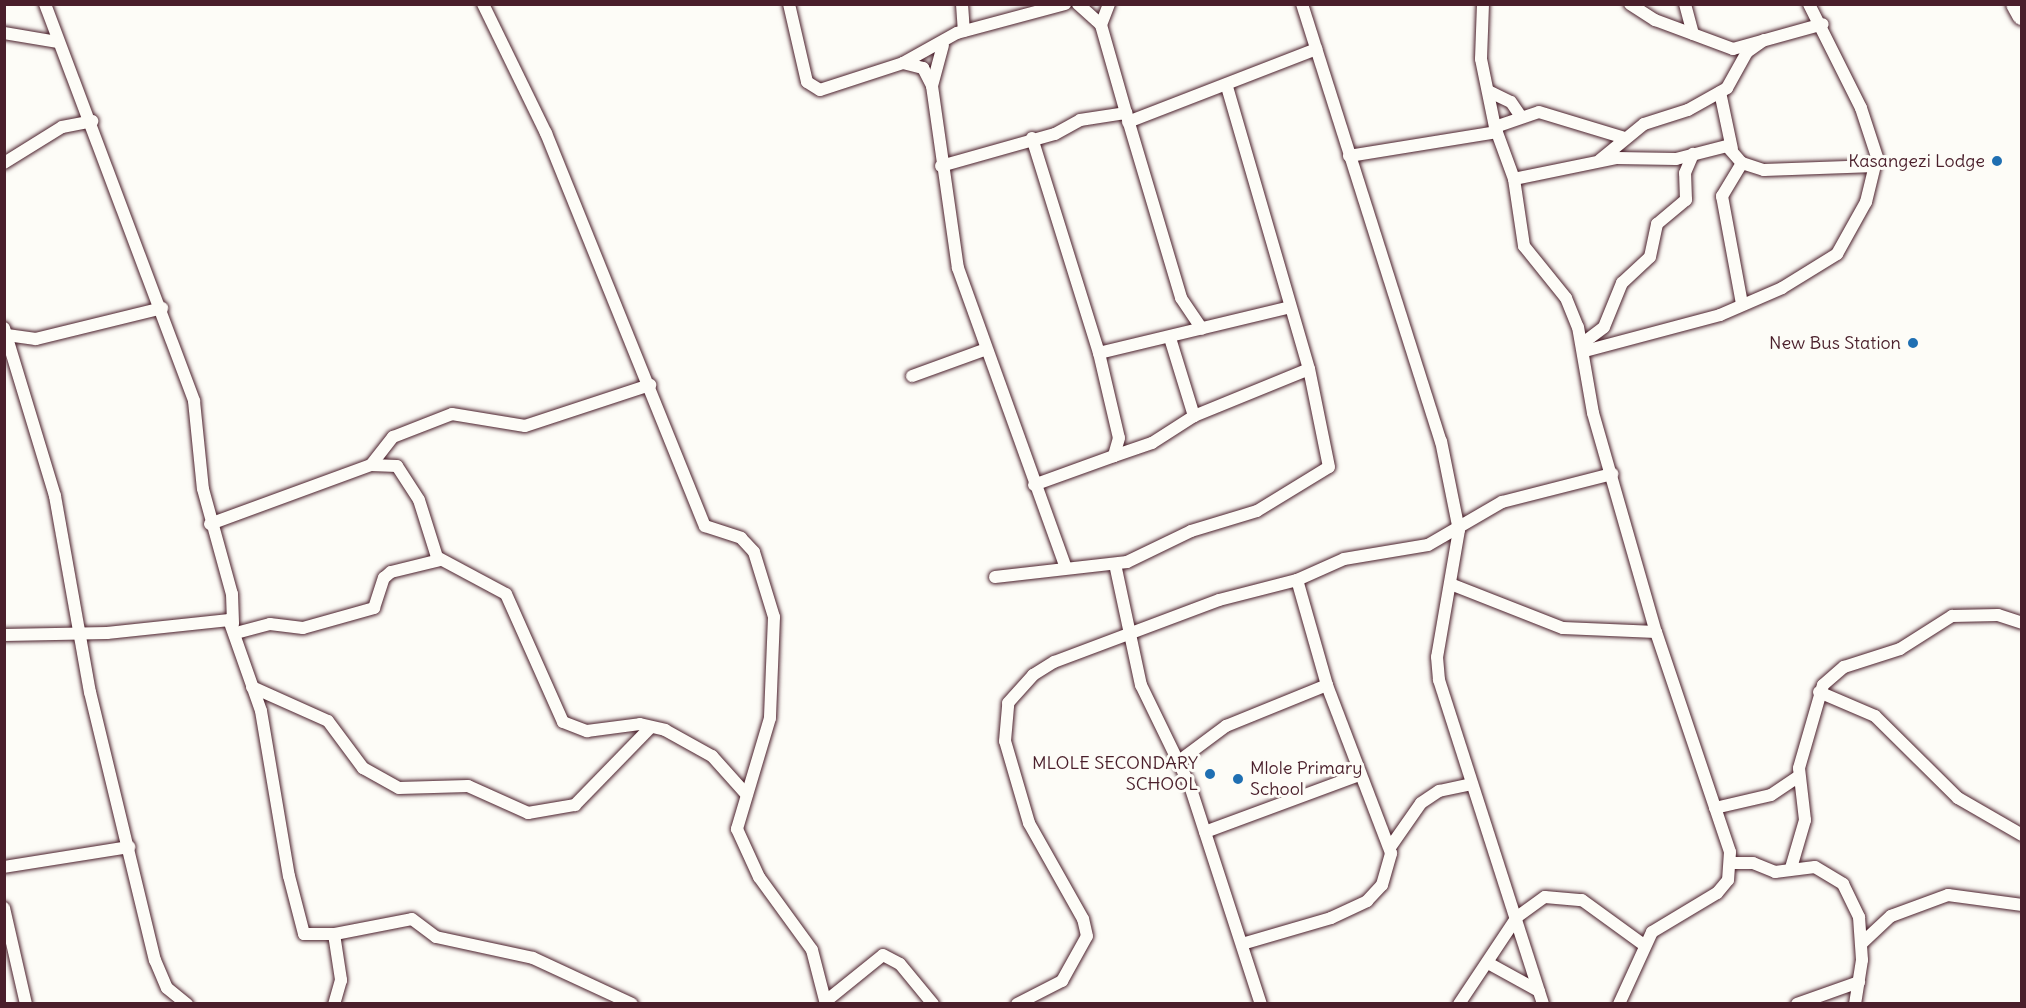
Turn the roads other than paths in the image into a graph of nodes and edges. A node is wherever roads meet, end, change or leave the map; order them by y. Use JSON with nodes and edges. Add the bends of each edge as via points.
{"nodes":[{"id":1,"x":45,"y":4,"type":"edge"},
{"id":2,"x":483,"y":4,"type":"edge"},
{"id":3,"x":789,"y":4,"type":"edge"},
{"id":4,"x":962,"y":4,"type":"edge"},
{"id":5,"x":1065,"y":4,"type":"edge"},
{"id":6,"x":1078,"y":4,"type":"edge"},
{"id":7,"x":1109,"y":4,"type":"edge"},
{"id":8,"x":1302,"y":4,"type":"edge"},
{"id":9,"x":1484,"y":4,"type":"edge"},
{"id":10,"x":1630,"y":4,"type":"edge"},
{"id":11,"x":1685,"y":4,"type":"edge"},
{"id":12,"x":1809,"y":4,"type":"edge"},
{"id":13,"x":2016,"y":4,"type":"edge"},
{"id":14,"x":2022,"y":15,"type":"edge"},
{"id":15,"x":1823,"y":24,"type":"junction"},
{"id":16,"x":1101,"y":25,"type":"junction"},
{"id":17,"x":964,"y":31,"type":"junction"},
{"id":18,"x":4,"y":33,"type":"edge"},
{"id":19,"x":1694,"y":34,"type":"junction"},
{"id":20,"x":1764,"y":40,"type":"junction"},
{"id":21,"x":58,"y":42,"type":"junction"},
{"id":22,"x":943,"y":45,"type":"junction"},
{"id":23,"x":1316,"y":49,"type":"junction"},
{"id":24,"x":903,"y":63,"type":"junction"},
{"id":25,"x":932,"y":86,"type":"junction"},
{"id":26,"x":1227,"y":87,"type":"junction"},
{"id":27,"x":1488,"y":91,"type":"junction"},
{"id":28,"x":1720,"y":92,"type":"junction"},
{"id":29,"x":1127,"y":117,"type":"junction"},
{"id":30,"x":1521,"y":117,"type":"junction"},
{"id":31,"x":92,"y":122,"type":"junction"},
{"id":32,"x":1496,"y":130,"type":"junction"},
{"id":33,"x":1622,"y":137,"type":"junction"},
{"id":34,"x":1032,"y":138,"type":"junction"},
{"id":35,"x":1732,"y":149,"type":"junction"},
{"id":36,"x":1693,"y":154,"type":"junction"},
{"id":37,"x":1349,"y":156,"type":"junction"},
{"id":38,"x":1600,"y":160,"type":"junction"},
{"id":39,"x":4,"y":163,"type":"edge"},
{"id":40,"x":1742,"y":163,"type":"junction"},
{"id":41,"x":941,"y":166,"type":"junction"},
{"id":42,"x":1875,"y":166,"type":"junction"},
{"id":43,"x":1514,"y":179,"type":"junction"},
{"id":44,"x":1742,"y":304,"type":"junction"},
{"id":45,"x":1290,"y":307,"type":"junction"},
{"id":46,"x":162,"y":308,"type":"junction"},
{"id":47,"x":1203,"y":329,"type":"junction"},
{"id":48,"x":6,"y":332,"type":"edge"},
{"id":49,"x":1170,"y":338,"type":"junction"},
{"id":50,"x":1584,"y":347,"type":"junction"},
{"id":51,"x":984,"y":350,"type":"junction"},
{"id":52,"x":1099,"y":353,"type":"junction"},
{"id":53,"x":1309,"y":369,"type":"junction"},
{"id":54,"x":912,"y":376,"type":"dead end"},
{"id":55,"x":650,"y":386,"type":"junction"},
{"id":56,"x":1194,"y":416,"type":"junction"},
{"id":57,"x":1114,"y":456,"type":"junction"},
{"id":58,"x":371,"y":465,"type":"junction"},
{"id":59,"x":1612,"y":474,"type":"junction"},
{"id":60,"x":1034,"y":485,"type":"junction"},
{"id":61,"x":210,"y":524,"type":"junction"},
{"id":62,"x":1459,"y":526,"type":"junction"},
{"id":63,"x":440,"y":560,"type":"junction"},
{"id":64,"x":1115,"y":564,"type":"junction"},
{"id":65,"x":1065,"y":565,"type":"junction"},
{"id":66,"x":995,"y":577,"type":"dead end"},
{"id":67,"x":1297,"y":580,"type":"junction"},
{"id":68,"x":1453,"y":585,"type":"junction"},
{"id":69,"x":2022,"y":623,"type":"edge"},
{"id":70,"x":235,"y":629,"type":"junction"},
{"id":71,"x":1656,"y":632,"type":"junction"},
{"id":72,"x":1131,"y":633,"type":"junction"},
{"id":73,"x":79,"y":634,"type":"junction"},
{"id":74,"x":4,"y":635,"type":"edge"},
{"id":75,"x":250,"y":685,"type":"junction"},
{"id":76,"x":1327,"y":685,"type":"junction"},
{"id":77,"x":1819,"y":692,"type":"junction"},
{"id":78,"x":650,"y":728,"type":"junction"},
{"id":79,"x":1179,"y":760,"type":"junction"},
{"id":80,"x":1359,"y":775,"type":"junction"},
{"id":81,"x":1798,"y":776,"type":"junction"},
{"id":82,"x":1471,"y":784,"type":"junction"},
{"id":83,"x":747,"y":795,"type":"junction"},
{"id":84,"x":1715,"y":808,"type":"junction"},
{"id":85,"x":1205,"y":832,"type":"junction"},
{"id":86,"x":2022,"y":835,"type":"edge"},
{"id":87,"x":1391,"y":846,"type":"junction"},
{"id":88,"x":129,"y":847,"type":"junction"},
{"id":89,"x":1730,"y":863,"type":"junction"},
{"id":90,"x":4,"y":867,"type":"edge"},
{"id":91,"x":1791,"y":868,"type":"junction"},
{"id":92,"x":2022,"y":905,"type":"edge"},
{"id":93,"x":4,"y":908,"type":"edge"},
{"id":94,"x":1517,"y":917,"type":"junction"},
{"id":95,"x":334,"y":934,"type":"junction"},
{"id":96,"x":1862,"y":943,"type":"junction"},
{"id":97,"x":1242,"y":944,"type":"junction"},
{"id":98,"x":1644,"y":945,"type":"junction"},
{"id":99,"x":1488,"y":963,"type":"junction"},
{"id":100,"x":1859,"y":982,"type":"junction"},
{"id":101,"x":1541,"y":998,"type":"edge"},
{"id":102,"x":826,"y":1002,"type":"edge"},
{"id":103,"x":26,"y":1004,"type":"edge"},
{"id":104,"x":187,"y":1004,"type":"edge"},
{"id":105,"x":334,"y":1004,"type":"edge"},
{"id":106,"x":632,"y":1004,"type":"edge"},
{"id":107,"x":933,"y":1004,"type":"edge"},
{"id":108,"x":1017,"y":1004,"type":"edge"},
{"id":109,"x":1261,"y":1004,"type":"edge"},
{"id":110,"x":1459,"y":1004,"type":"edge"},
{"id":111,"x":1619,"y":1004,"type":"edge"},
{"id":112,"x":1797,"y":1004,"type":"edge"},
{"id":113,"x":1855,"y":1004,"type":"edge"}],
"edges":[{"from":1,"to":21,"type":"street"},
{"from":2,"to":55,"type":"street","via":[[522,74]]},
{"from":3,"to":24,"type":"street","via":[[807,82],[815,89]]},
{"from":4,"to":17,"type":"street"},
{"from":5,"to":17,"type":"street"},
{"from":6,"to":16,"type":"street"},
{"from":7,"to":16,"type":"street"},
{"from":8,"to":23,"type":"street"},
{"from":9,"to":27,"type":"street","via":[[1478,40]]},
{"from":10,"to":19,"type":"street"},
{"from":11,"to":19,"type":"street"},
{"from":12,"to":15,"type":"street"},
{"from":13,"to":14,"type":"main road"},
{"from":15,"to":20,"type":"street"},
{"from":15,"to":42,"type":"street","via":[[1873,138]]},
{"from":16,"to":29,"type":"street"},
{"from":17,"to":22,"type":"street"},
{"from":18,"to":21,"type":"street"},
{"from":19,"to":20,"type":"street","via":[[1733,49]]},
{"from":20,"to":28,"type":"street","via":[[1747,52],[1737,76]]},
{"from":21,"to":31,"type":"street"},
{"from":22,"to":24,"type":"street"},
{"from":22,"to":25,"type":"street"},
{"from":23,"to":26,"type":"street"},
{"from":23,"to":37,"type":"street"},
{"from":24,"to":25,"type":"street","via":[[923,68]]},
{"from":25,"to":41,"type":"street"},
{"from":26,"to":29,"type":"street"},
{"from":26,"to":45,"type":"street"},
{"from":27,"to":30,"type":"street","via":[[1511,102]]},
{"from":27,"to":32,"type":"street"},
{"from":28,"to":33,"type":"street"},
{"from":28,"to":35,"type":"street"},
{"from":29,"to":34,"type":"street","via":[[1085,118],[1055,134]]},
{"from":29,"to":47,"type":"street","via":[[1181,297]]},
{"from":30,"to":32,"type":"street"},
{"from":30,"to":33,"type":"street","via":[[1543,112]]},
{"from":31,"to":39,"type":"street","via":[[62,127]]},
{"from":31,"to":46,"type":"street","via":[[145,277]]},
{"from":32,"to":37,"type":"street"},
{"from":32,"to":43,"type":"street"},
{"from":33,"to":38,"type":"street"},
{"from":34,"to":41,"type":"street"},
{"from":34,"to":52,"type":"street"},
{"from":35,"to":36,"type":"street","via":[[1716,147]]},
{"from":35,"to":40,"type":"street"},
{"from":36,"to":38,"type":"street"},
{"from":36,"to":50,"type":"street","via":[[1685,173],[1686,200],[1657,224],[1650,257],[1622,283],[1604,327]]},
{"from":37,"to":62,"type":"street","via":[[1441,441]]},
{"from":38,"to":43,"type":"street"},
{"from":40,"to":42,"type":"street","via":[[1789,172]]},
{"from":40,"to":44,"type":"street","via":[[1722,196]]},
{"from":41,"to":51,"type":"street","via":[[958,268]]},
{"from":42,"to":44,"type":"street","via":[[1866,202],[1837,254],[1782,288]]},
{"from":43,"to":50,"type":"street","via":[[1524,246],[1566,298]]},
{"from":44,"to":50,"type":"street","via":[[1671,332]]},
{"from":45,"to":47,"type":"street"},
{"from":45,"to":53,"type":"street"},
{"from":46,"to":48,"type":"street","via":[[36,339]]},
{"from":46,"to":61,"type":"street","via":[[194,401]]},
{"from":47,"to":49,"type":"street"},
{"from":48,"to":73,"type":"street","via":[[55,496]]},
{"from":49,"to":52,"type":"street"},
{"from":49,"to":56,"type":"street"},
{"from":50,"to":59,"type":"street","via":[[1589,394]]},
{"from":51,"to":54,"type":"street"},
{"from":51,"to":60,"type":"street"},
{"from":52,"to":57,"type":"street","via":[[1117,423]]},
{"from":53,"to":56,"type":"street"},
{"from":53,"to":64,"type":"street","via":[[1328,469],[1257,511],[1191,531]]},
{"from":55,"to":58,"type":"street","via":[[525,426],[452,414],[393,437]]},
{"from":55,"to":83,"type":"street","via":[[655,413],[705,526],[750,543],[774,616],[770,718]]},
{"from":56,"to":57,"type":"street","via":[[1152,443]]},
{"from":57,"to":60,"type":"street"},
{"from":58,"to":61,"type":"street"},
{"from":58,"to":63,"type":"street","via":[[397,465],[406,476]]},
{"from":59,"to":62,"type":"street","via":[[1502,502]]},
{"from":59,"to":71,"type":"street"},
{"from":60,"to":65,"type":"street"},
{"from":61,"to":70,"type":"street","via":[[232,594]]},
{"from":62,"to":67,"type":"street","via":[[1428,545],[1344,560]]},
{"from":62,"to":68,"type":"street"},
{"from":63,"to":70,"type":"street","via":[[392,572],[384,578],[374,608],[303,628],[270,624]]},
{"from":63,"to":78,"type":"street","via":[[455,562],[506,594],[563,722],[587,731],[631,724]]},
{"from":64,"to":65,"type":"street"},
{"from":64,"to":72,"type":"street"},
{"from":65,"to":66,"type":"street"},
{"from":67,"to":72,"type":"street","via":[[1233,595]]},
{"from":67,"to":76,"type":"street"},
{"from":68,"to":71,"type":"street","via":[[1563,628]]},
{"from":68,"to":82,"type":"street","via":[[1436,662]]},
{"from":69,"to":77,"type":"street","via":[[1998,615],[1952,616],[1900,649],[1844,667]]},
{"from":70,"to":73,"type":"street","via":[[222,618]]},
{"from":70,"to":75,"type":"street"},
{"from":71,"to":84,"type":"street"},
{"from":72,"to":79,"type":"street","via":[[1141,685]]},
{"from":72,"to":108,"type":"street","via":[[1040,669],[1006,710],[1005,741],[1021,802],[1083,919],[1087,936],[1062,981]]},
{"from":73,"to":74,"type":"street"},
{"from":73,"to":88,"type":"street"},
{"from":75,"to":78,"type":"street","via":[[269,698],[328,721],[363,768],[399,788],[468,786],[528,813],[575,805]]},
{"from":75,"to":95,"type":"street","via":[[265,732],[301,928],[310,936]]},
{"from":76,"to":79,"type":"street","via":[[1226,726]]},
{"from":76,"to":80,"type":"street"},
{"from":77,"to":81,"type":"street"},
{"from":77,"to":86,"type":"street","via":[[1875,716],[1958,798]]},
{"from":78,"to":83,"type":"street","via":[[672,733],[712,756]]},
{"from":79,"to":85,"type":"street"},
{"from":80,"to":85,"type":"street"},
{"from":80,"to":87,"type":"street"},
{"from":81,"to":84,"type":"street","via":[[1772,795]]},
{"from":81,"to":91,"type":"street","via":[[1805,820]]},
{"from":82,"to":87,"type":"street","via":[[1444,789],[1421,803]]},
{"from":82,"to":94,"type":"street"},
{"from":83,"to":102,"type":"street","via":[[737,827],[741,844],[812,950]]},
{"from":84,"to":89,"type":"street"},
{"from":85,"to":97,"type":"street"},
{"from":87,"to":97,"type":"street","via":[[1382,885],[1367,901],[1331,918]]},
{"from":88,"to":90,"type":"street"},
{"from":88,"to":104,"type":"street","via":[[155,960],[167,988]]},
{"from":89,"to":91,"type":"street","via":[[1753,863],[1773,872]]},
{"from":89,"to":98,"type":"street","via":[[1728,880],[1709,901],[1660,923]]},
{"from":91,"to":96,"type":"street","via":[[1815,867],[1836,877],[1855,903]]},
{"from":92,"to":96,"type":"street","via":[[1948,895],[1891,916]]},
{"from":93,"to":103,"type":"street"},
{"from":94,"to":98,"type":"street","via":[[1535,902],[1570,896],[1599,909]]},
{"from":94,"to":99,"type":"street"},
{"from":94,"to":101,"type":"street"},
{"from":95,"to":105,"type":"street","via":[[341,980]]},
{"from":95,"to":106,"type":"street","via":[[413,919],[436,938],[533,958]]},
{"from":96,"to":100,"type":"street"},
{"from":97,"to":109,"type":"street"},
{"from":98,"to":111,"type":"street"},
{"from":99,"to":101,"type":"street"},
{"from":99,"to":110,"type":"street"},
{"from":100,"to":112,"type":"street"},
{"from":100,"to":113,"type":"street"},
{"from":102,"to":107,"type":"street","via":[[883,956],[900,964]]}]}
